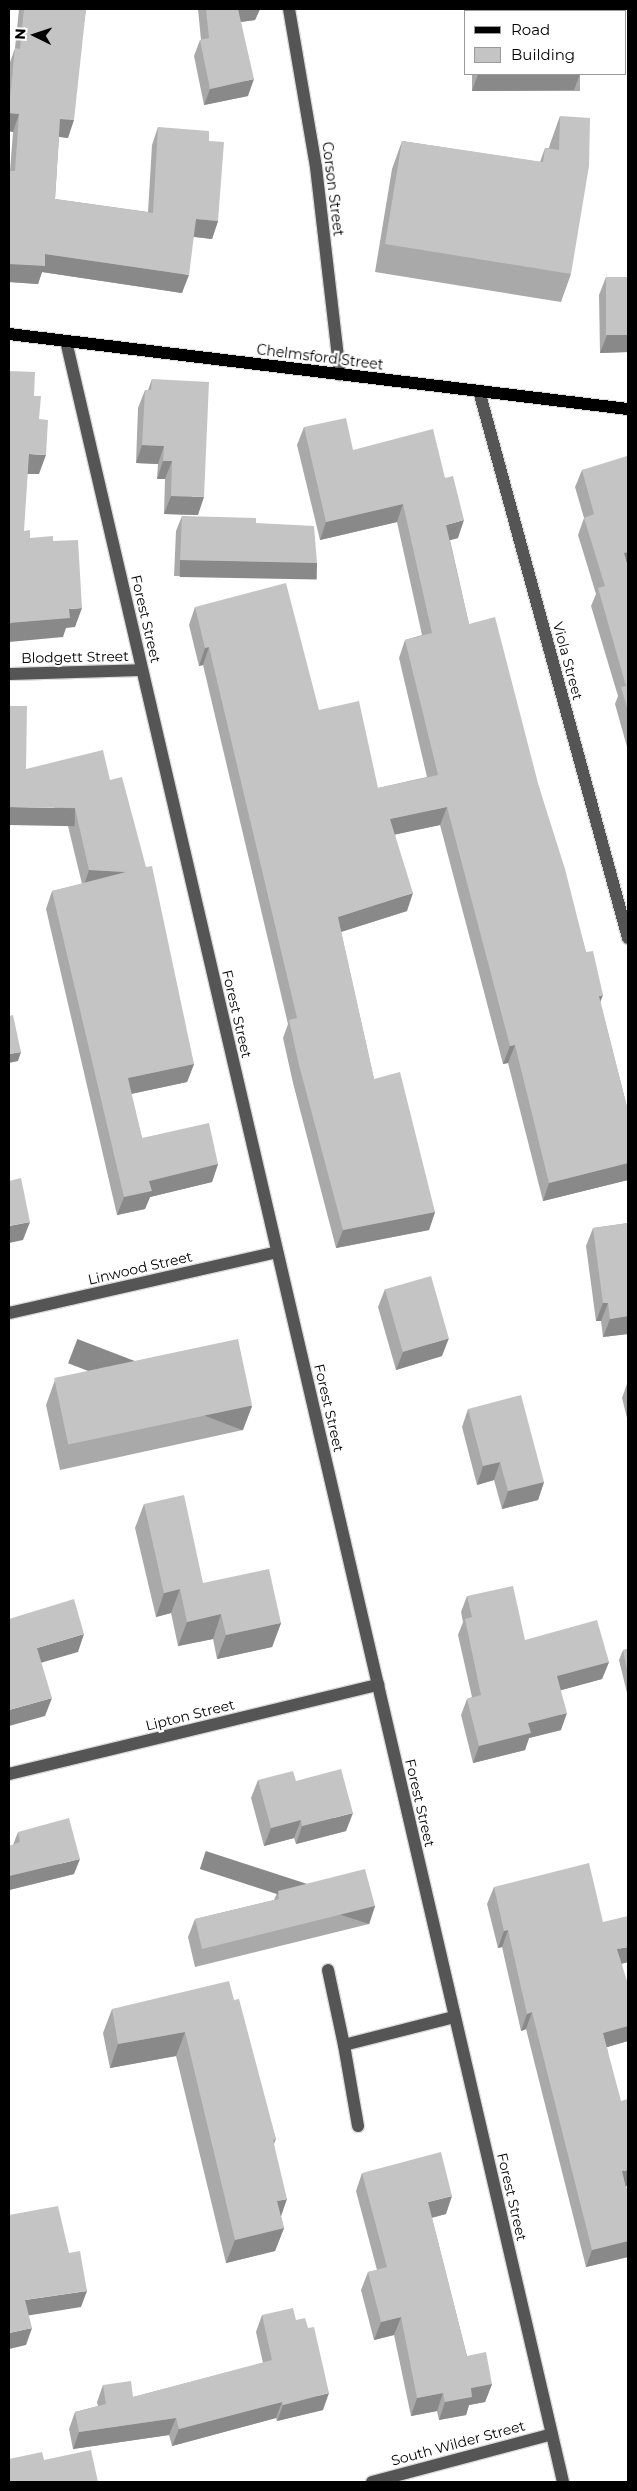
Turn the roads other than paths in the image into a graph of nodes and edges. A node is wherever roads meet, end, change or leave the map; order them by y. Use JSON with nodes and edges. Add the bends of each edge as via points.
{"nodes":[{"id":1,"x":289,"y":9,"type":"edge"},
{"id":2,"x":9,"y":334,"type":"edge"},
{"id":3,"x":66,"y":341,"type":"junction"},
{"id":4,"x":340,"y":375,"type":"junction"},
{"id":5,"x":479,"y":391,"type":"junction"},
{"id":6,"x":628,"y":409,"type":"edge"},
{"id":7,"x":142,"y":670,"type":"junction"},
{"id":8,"x":9,"y":674,"type":"edge"},
{"id":9,"x":628,"y":938,"type":"edge"},
{"id":10,"x":277,"y":1252,"type":"junction"},
{"id":11,"x":9,"y":1313,"type":"edge"},
{"id":12,"x":378,"y":1684,"type":"junction"},
{"id":13,"x":9,"y":1774,"type":"edge"},
{"id":14,"x":328,"y":1970,"type":"dead end"},
{"id":15,"x":454,"y":2017,"type":"junction"},
{"id":16,"x":344,"y":2045,"type":"junction"},
{"id":17,"x":358,"y":2126,"type":"dead end"},
{"id":18,"x":552,"y":2434,"type":"junction"},
{"id":19,"x":372,"y":2482,"type":"edge"},
{"id":20,"x":563,"y":2482,"type":"edge"}],
"edges":[{"from":1,"to":4,"type":"street","name":"Corson Street","via":[[316,167]]},
{"from":2,"to":3,"type":"main road","name":"Chelmsford Street"},
{"from":3,"to":4,"type":"main road","name":"Chelmsford Street"},
{"from":3,"to":7,"type":"street","name":"Forest Street"},
{"from":4,"to":5,"type":"main road","name":"Chelmsford Street"},
{"from":5,"to":6,"type":"main road","name":"Chelmsford Street"},
{"from":5,"to":9,"type":"street","name":"Viola Street"},
{"from":7,"to":8,"type":"street","name":"Blodgett Street"},
{"from":7,"to":10,"type":"street","name":"Forest Street"},
{"from":10,"to":11,"type":"street","name":"Linwood Street"},
{"from":10,"to":12,"type":"street","name":"Forest Street"},
{"from":12,"to":13,"type":"street","name":"Lipton Street"},
{"from":12,"to":15,"type":"street","name":"Forest Street"},
{"from":14,"to":16,"type":"street"},
{"from":15,"to":16,"type":"street"},
{"from":15,"to":18,"type":"street","name":"Forest Street"},
{"from":16,"to":17,"type":"street"},
{"from":18,"to":19,"type":"street","name":"South Wilder Street"},
{"from":18,"to":20,"type":"street","name":"Forest Street"}]}
